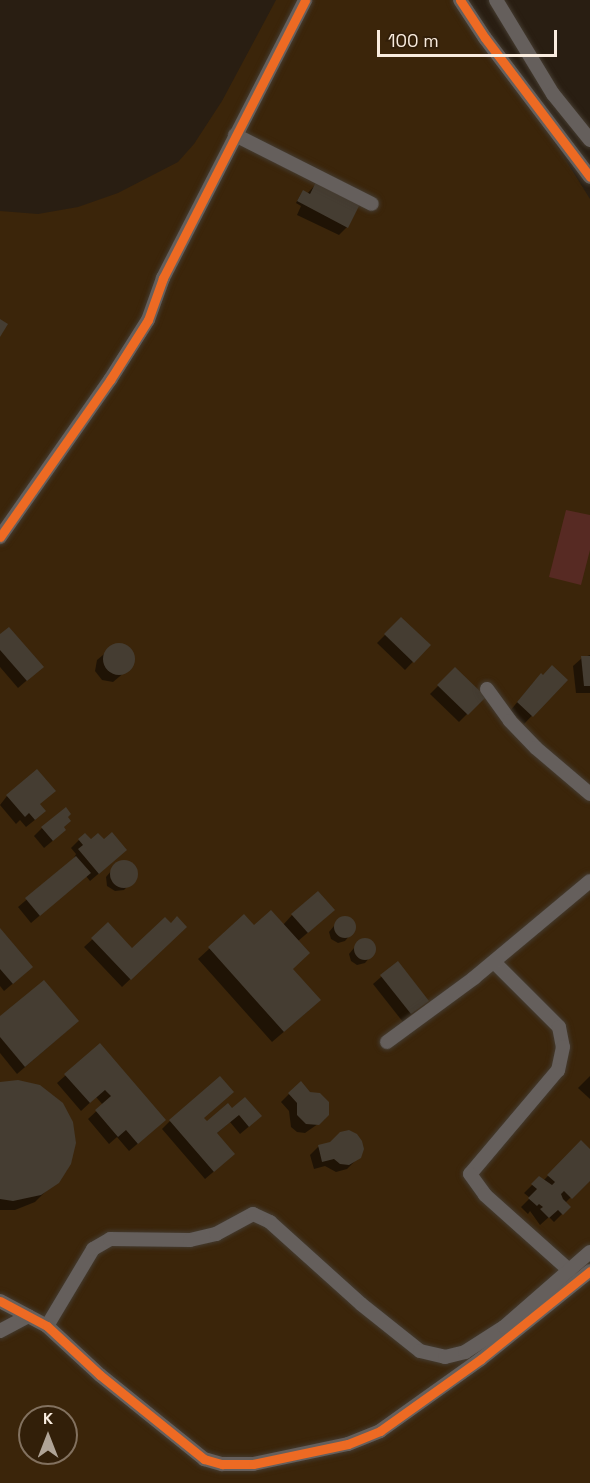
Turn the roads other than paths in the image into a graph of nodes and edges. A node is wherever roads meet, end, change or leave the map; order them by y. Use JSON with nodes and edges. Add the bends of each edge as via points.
{"nodes":[{"id":1,"x":305,"y":0,"type":"edge"},
{"id":2,"x":460,"y":0,"type":"edge"},
{"id":3,"x":496,"y":0,"type":"edge"},
{"id":4,"x":235,"y":135,"type":"junction"},
{"id":5,"x":590,"y":140,"type":"edge"},
{"id":6,"x":590,"y":177,"type":"edge"},
{"id":7,"x":372,"y":204,"type":"dead end"},
{"id":8,"x":0,"y":537,"type":"edge"},
{"id":9,"x":486,"y":689,"type":"dead end"},
{"id":10,"x":590,"y":795,"type":"edge"},
{"id":11,"x":590,"y":881,"type":"edge"},
{"id":12,"x":494,"y":962,"type":"junction"},
{"id":13,"x":387,"y":1042,"type":"dead end"},
{"id":14,"x":590,"y":1251,"type":"edge"},
{"id":15,"x":569,"y":1270,"type":"junction"},
{"id":16,"x":590,"y":1271,"type":"edge"},
{"id":17,"x":0,"y":1301,"type":"edge"},
{"id":18,"x":28,"y":1316,"type":"junction"},
{"id":19,"x":47,"y":1326,"type":"junction"},
{"id":20,"x":0,"y":1331,"type":"edge"}],
"edges":[{"from":1,"to":4,"type":"street"},
{"from":2,"to":6,"type":"street"},
{"from":3,"to":5,"type":"street","via":[[553,94]]},
{"from":4,"to":7,"type":"street"},
{"from":4,"to":8,"type":"street","via":[[163,278],[148,320]]},
{"from":9,"to":10,"type":"street","via":[[536,748]]},
{"from":11,"to":12,"type":"street"},
{"from":12,"to":13,"type":"street"},
{"from":12,"to":15,"type":"street","via":[[559,1027],[563,1047],[558,1070],[470,1174],[485,1194]]},
{"from":14,"to":15,"type":"street"},
{"from":15,"to":19,"type":"street","via":[[504,1327],[465,1352],[445,1357],[420,1351],[270,1222],[253,1214],[216,1234],[190,1240],[110,1239],[93,1249]]},
{"from":16,"to":19,"type":"street","via":[[482,1359],[380,1431],[348,1444],[253,1464],[222,1464],[204,1459],[100,1375]]},
{"from":17,"to":18,"type":"street"},
{"from":18,"to":19,"type":"street"},
{"from":18,"to":20,"type":"street"}]}
